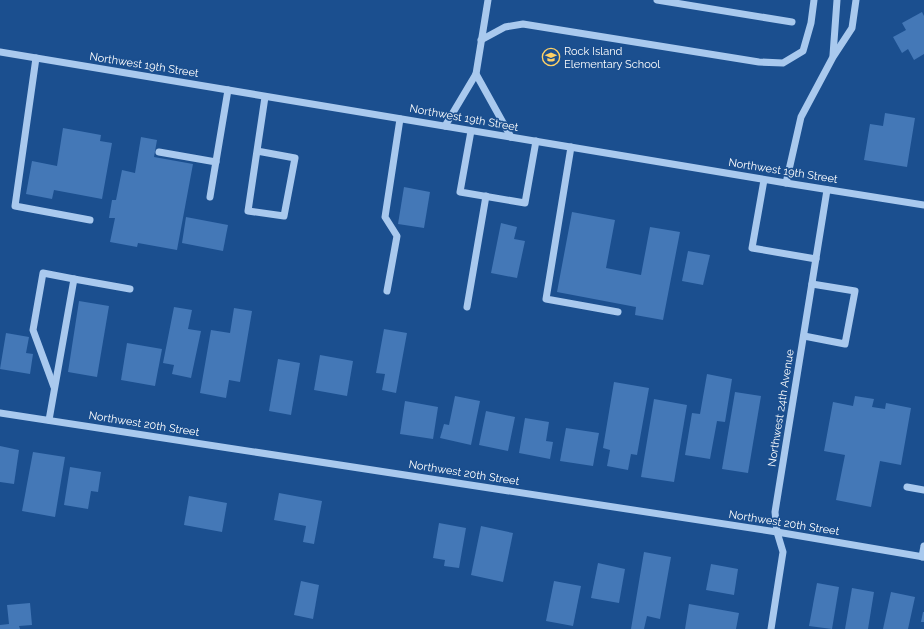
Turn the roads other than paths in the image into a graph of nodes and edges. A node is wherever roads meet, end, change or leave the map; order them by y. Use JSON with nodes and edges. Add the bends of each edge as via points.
{"nodes":[{"id":1,"x":488,"y":0,"type":"edge"},
{"id":2,"x":657,"y":0,"type":"edge"},
{"id":3,"x":814,"y":0,"type":"edge"},
{"id":4,"x":837,"y":0,"type":"edge"},
{"id":5,"x":856,"y":0,"type":"edge"},
{"id":6,"x":792,"y":22,"type":"dead end"},
{"id":7,"x":481,"y":40,"type":"junction"},
{"id":8,"x":0,"y":52,"type":"edge"},
{"id":9,"x":833,"y":57,"type":"junction"},
{"id":10,"x":36,"y":58,"type":"junction"},
{"id":11,"x":476,"y":74,"type":"junction"},
{"id":12,"x":228,"y":90,"type":"junction"},
{"id":13,"x":266,"y":96,"type":"junction"},
{"id":14,"x":400,"y":119,"type":"junction"},
{"id":15,"x":445,"y":126,"type":"junction"},
{"id":16,"x":471,"y":131,"type":"junction"},
{"id":17,"x":511,"y":137,"type":"junction"},
{"id":18,"x":536,"y":142,"type":"junction"},
{"id":19,"x":570,"y":147,"type":"junction"},
{"id":20,"x":257,"y":151,"type":"junction"},
{"id":21,"x":159,"y":152,"type":"dead end"},
{"id":22,"x":216,"y":162,"type":"junction"},
{"id":23,"x":764,"y":180,"type":"junction"},
{"id":24,"x":786,"y":183,"type":"junction"},
{"id":25,"x":827,"y":190,"type":"junction"},
{"id":26,"x":486,"y":196,"type":"junction"},
{"id":27,"x":210,"y":197,"type":"dead end"},
{"id":28,"x":924,"y":205,"type":"edge"},
{"id":29,"x":90,"y":220,"type":"dead end"},
{"id":30,"x":816,"y":258,"type":"junction"},
{"id":31,"x":74,"y":279,"type":"junction"},
{"id":32,"x":812,"y":284,"type":"junction"},
{"id":33,"x":130,"y":289,"type":"dead end"},
{"id":34,"x":387,"y":291,"type":"dead end"},
{"id":35,"x":467,"y":307,"type":"dead end"},
{"id":36,"x":618,"y":312,"type":"dead end"},
{"id":37,"x":804,"y":336,"type":"junction"},
{"id":38,"x":55,"y":388,"type":"junction"},
{"id":39,"x":0,"y":413,"type":"edge"},
{"id":40,"x":49,"y":420,"type":"junction"},
{"id":41,"x":907,"y":487,"type":"dead end"},
{"id":42,"x":924,"y":490,"type":"edge"},
{"id":43,"x":777,"y":532,"type":"junction"},
{"id":44,"x":924,"y":546,"type":"edge"},
{"id":45,"x":923,"y":557,"type":"edge"},
{"id":46,"x":771,"y":629,"type":"edge"}],
"edges":[{"from":1,"to":7,"type":"street"},
{"from":2,"to":6,"type":"street"},
{"from":3,"to":7,"type":"street","via":[[812,23],[803,51],[782,63],[759,62],[522,24],[505,27]]},
{"from":4,"to":9,"type":"street"},
{"from":5,"to":9,"type":"street","via":[[852,28]]},
{"from":7,"to":11,"type":"street"},
{"from":8,"to":10,"type":"street","name":"Northwest 19th Street"},
{"from":9,"to":24,"type":"street","via":[[801,117]]},
{"from":10,"to":12,"type":"street","name":"Northwest 19th Street"},
{"from":10,"to":29,"type":"street","via":[[15,206]]},
{"from":11,"to":15,"type":"street"},
{"from":11,"to":17,"type":"street"},
{"from":12,"to":13,"type":"street","name":"Northwest 19th Street"},
{"from":12,"to":22,"type":"street"},
{"from":13,"to":14,"type":"street","name":"Northwest 19th Street"},
{"from":13,"to":20,"type":"street"},
{"from":14,"to":15,"type":"street","name":"Northwest 19th Street"},
{"from":14,"to":34,"type":"street","via":[[385,216],[397,236]]},
{"from":15,"to":16,"type":"street","name":"Northwest 19th Street"},
{"from":16,"to":17,"type":"street","name":"Northwest 19th Street"},
{"from":16,"to":26,"type":"street","via":[[460,192]]},
{"from":17,"to":18,"type":"street","name":"Northwest 19th Street"},
{"from":18,"to":19,"type":"street","name":"Northwest 19th Street"},
{"from":18,"to":26,"type":"street","via":[[525,202]]},
{"from":19,"to":23,"type":"street","name":"Northwest 19th Street"},
{"from":19,"to":36,"type":"street","via":[[546,299]]},
{"from":20,"to":20,"type":"street","via":[[248,211],[284,216],[295,158]]},
{"from":21,"to":22,"type":"street"},
{"from":22,"to":27,"type":"street"},
{"from":23,"to":24,"type":"street","name":"Northwest 19th Street"},
{"from":23,"to":30,"type":"street","via":[[752,248]]},
{"from":24,"to":25,"type":"street","name":"Northwest 19th Street"},
{"from":25,"to":28,"type":"street","name":"Northwest 19th Street"},
{"from":25,"to":30,"type":"street","name":"Northwest 24th Avenue"},
{"from":26,"to":35,"type":"street"},
{"from":30,"to":32,"type":"street","name":"Northwest 24th Avenue"},
{"from":31,"to":33,"type":"street"},
{"from":31,"to":38,"type":"street"},
{"from":31,"to":38,"type":"street","via":[[43,273],[33,330]]},
{"from":32,"to":37,"type":"street","name":"Northwest 24th Avenue"},
{"from":32,"to":37,"type":"street","via":[[855,291],[844,344]]},
{"from":37,"to":43,"type":"street","name":"Northwest 24th Avenue","via":[[775,512]]},
{"from":38,"to":40,"type":"street"},
{"from":39,"to":40,"type":"street","name":"Northwest 20th Street"},
{"from":40,"to":43,"type":"street","name":"Northwest 20th Street"},
{"from":41,"to":42,"type":"street"},
{"from":43,"to":45,"type":"street","name":"Northwest 20th Street"},
{"from":43,"to":46,"type":"street","name":"Northwest 24th Avenue","via":[[783,552]]},
{"from":44,"to":45,"type":"street"}]}
